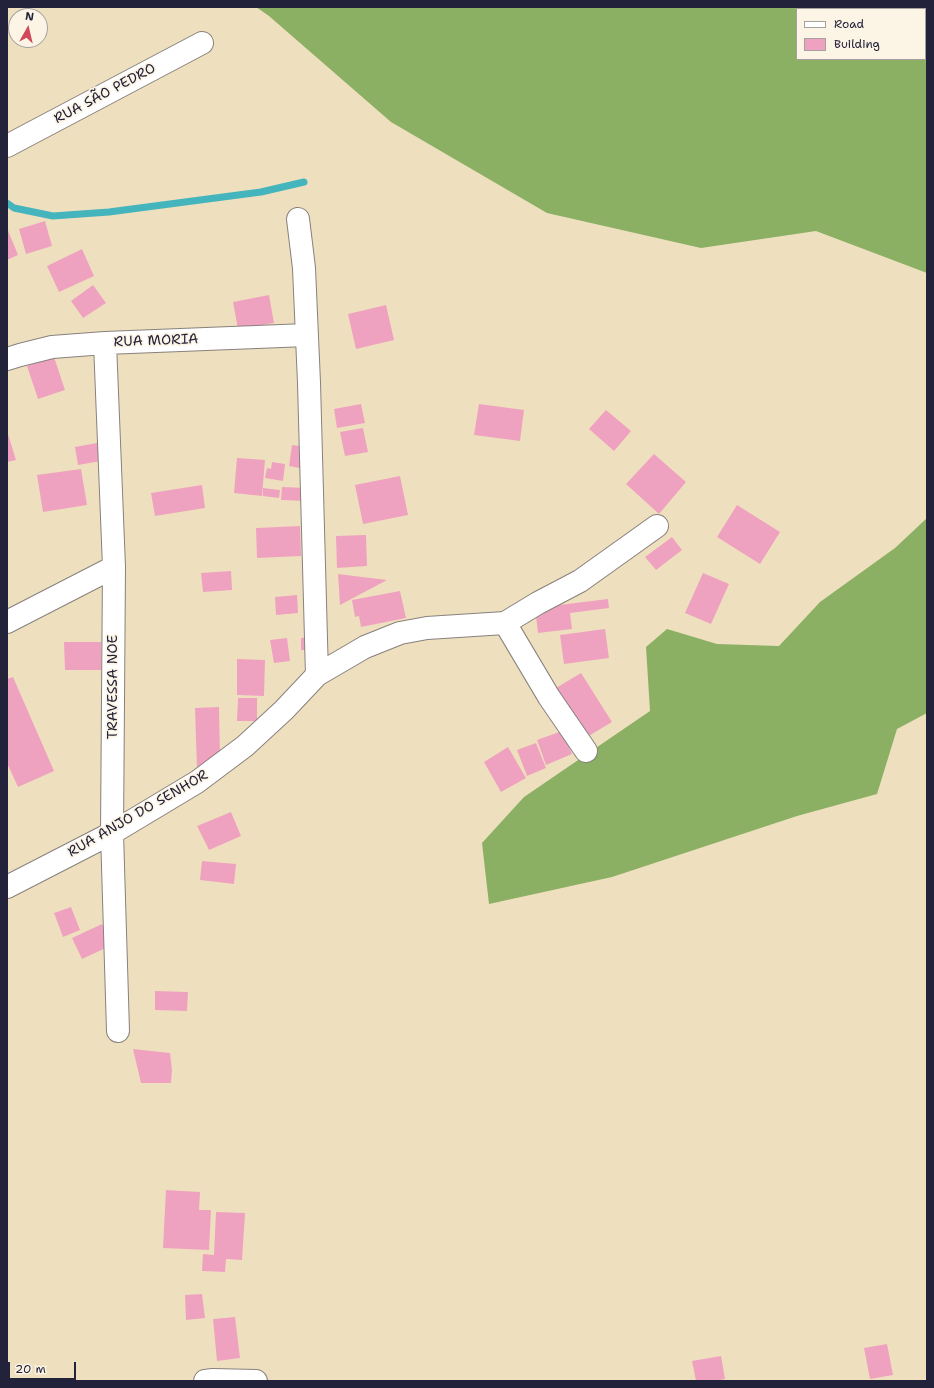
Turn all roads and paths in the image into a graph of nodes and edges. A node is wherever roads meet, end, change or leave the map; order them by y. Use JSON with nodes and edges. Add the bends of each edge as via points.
{"nodes":[{"id":1,"x":202,"y":43,"type":"dead end"},
{"id":2,"x":7,"y":146,"type":"edge"},
{"id":3,"x":298,"y":219,"type":"dead end"},
{"id":4,"x":307,"y":335,"type":"junction"},
{"id":5,"x":105,"y":343,"type":"junction"},
{"id":6,"x":7,"y":359,"type":"edge"},
{"id":7,"x":657,"y":526,"type":"dead end"},
{"id":8,"x":114,"y":568,"type":"junction"},
{"id":9,"x":7,"y":622,"type":"edge"},
{"id":10,"x":505,"y":623,"type":"junction"},
{"id":11,"x":317,"y":675,"type":"junction"},
{"id":12,"x":586,"y":751,"type":"dead end"},
{"id":13,"x":112,"y":833,"type":"junction"},
{"id":14,"x":7,"y":887,"type":"edge"},
{"id":15,"x":118,"y":1031,"type":"dead end"},
{"id":16,"x":205,"y":1381,"type":"edge"},
{"id":17,"x":256,"y":1381,"type":"edge"}],
"edges":[{"from":1,"to":2,"type":"street","name":"RUA SÃO PEDRO"},
{"from":3,"to":4,"type":"street","via":[[304,268]]},
{"from":4,"to":5,"type":"street","name":"RUA MORIA"},
{"from":4,"to":11,"type":"street"},
{"from":5,"to":6,"type":"street","name":"RUA MORIA","via":[[52,347]]},
{"from":5,"to":8,"type":"street","name":"TRAVESSA NOE"},
{"from":7,"to":10,"type":"street","name":"RUA ANJO DO SENHOR","via":[[580,582]]},
{"from":8,"to":9,"type":"street"},
{"from":8,"to":13,"type":"street","name":"TRAVESSA NOE"},
{"from":10,"to":11,"type":"street","name":"RUA ANJO DO SENHOR","via":[[427,628],[400,633],[365,647]]},
{"from":10,"to":12,"type":"street","via":[[549,697]]},
{"from":11,"to":13,"type":"street","name":"RUA ANJO DO SENHOR","via":[[245,746],[197,782]]},
{"from":13,"to":14,"type":"street","name":"RUA ANJO DO SENHOR"},
{"from":13,"to":15,"type":"street","name":"TRAVESSA NOE"},
{"from":16,"to":17,"type":"street"}]}
